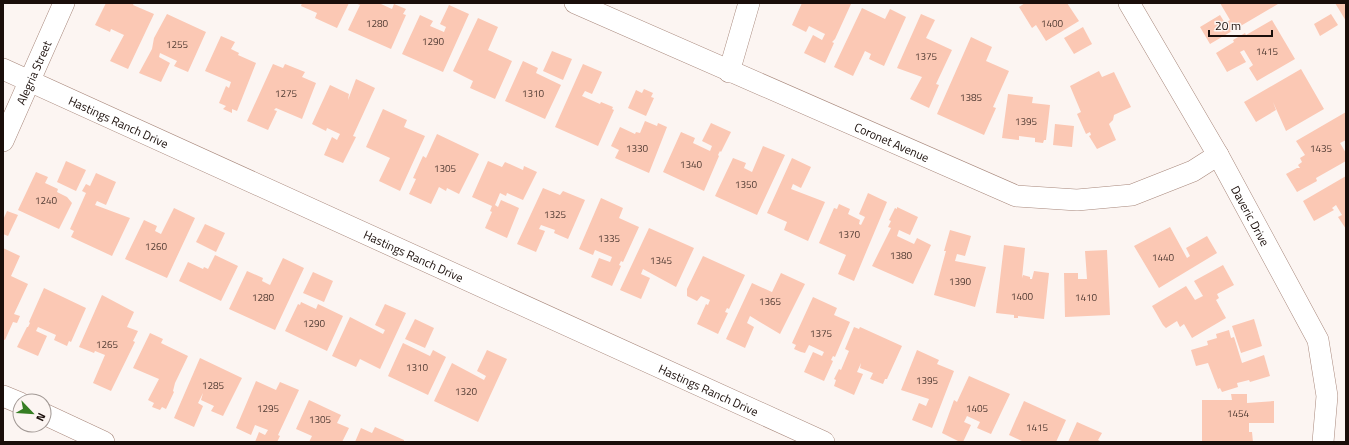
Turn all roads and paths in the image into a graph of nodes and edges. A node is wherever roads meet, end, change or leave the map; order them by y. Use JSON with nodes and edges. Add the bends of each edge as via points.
{"nodes":[{"id":1,"x":64,"y":3,"type":"edge"},
{"id":2,"x":575,"y":3,"type":"edge"},
{"id":3,"x":749,"y":3,"type":"edge"},
{"id":4,"x":1129,"y":3,"type":"edge"},
{"id":5,"x":3,"y":69,"type":"edge"},
{"id":6,"x":729,"y":72,"type":"junction"},
{"id":7,"x":30,"y":81,"type":"junction"},
{"id":8,"x":3,"y":141,"type":"edge"},
{"id":9,"x":1218,"y":155,"type":"junction"},
{"id":10,"x":52,"y":418,"type":"edge"},
{"id":11,"x":104,"y":442,"type":"edge"},
{"id":12,"x":824,"y":442,"type":"edge"},
{"id":13,"x":1323,"y":442,"type":"edge"}],
"edges":[{"from":1,"to":7,"type":"street","name":"Alegria Street"},
{"from":2,"to":6,"type":"street","name":"Coronet Avenue"},
{"from":3,"to":6,"type":"street"},
{"from":4,"to":9,"type":"street","name":"Daveric Drive"},
{"from":5,"to":7,"type":"street","name":"Hastings Ranch Drive"},
{"from":6,"to":9,"type":"street","name":"Coronet Avenue","via":[[1016,196],[1078,200],[1132,195],[1193,171]]},
{"from":7,"to":8,"type":"street","name":"Alegria Street"},
{"from":7,"to":12,"type":"street","name":"Hastings Ranch Drive"},
{"from":9,"to":13,"type":"street","name":"Daveric Drive","via":[[1318,340],[1327,396]]},
{"from":10,"to":11,"type":"street"}]}
